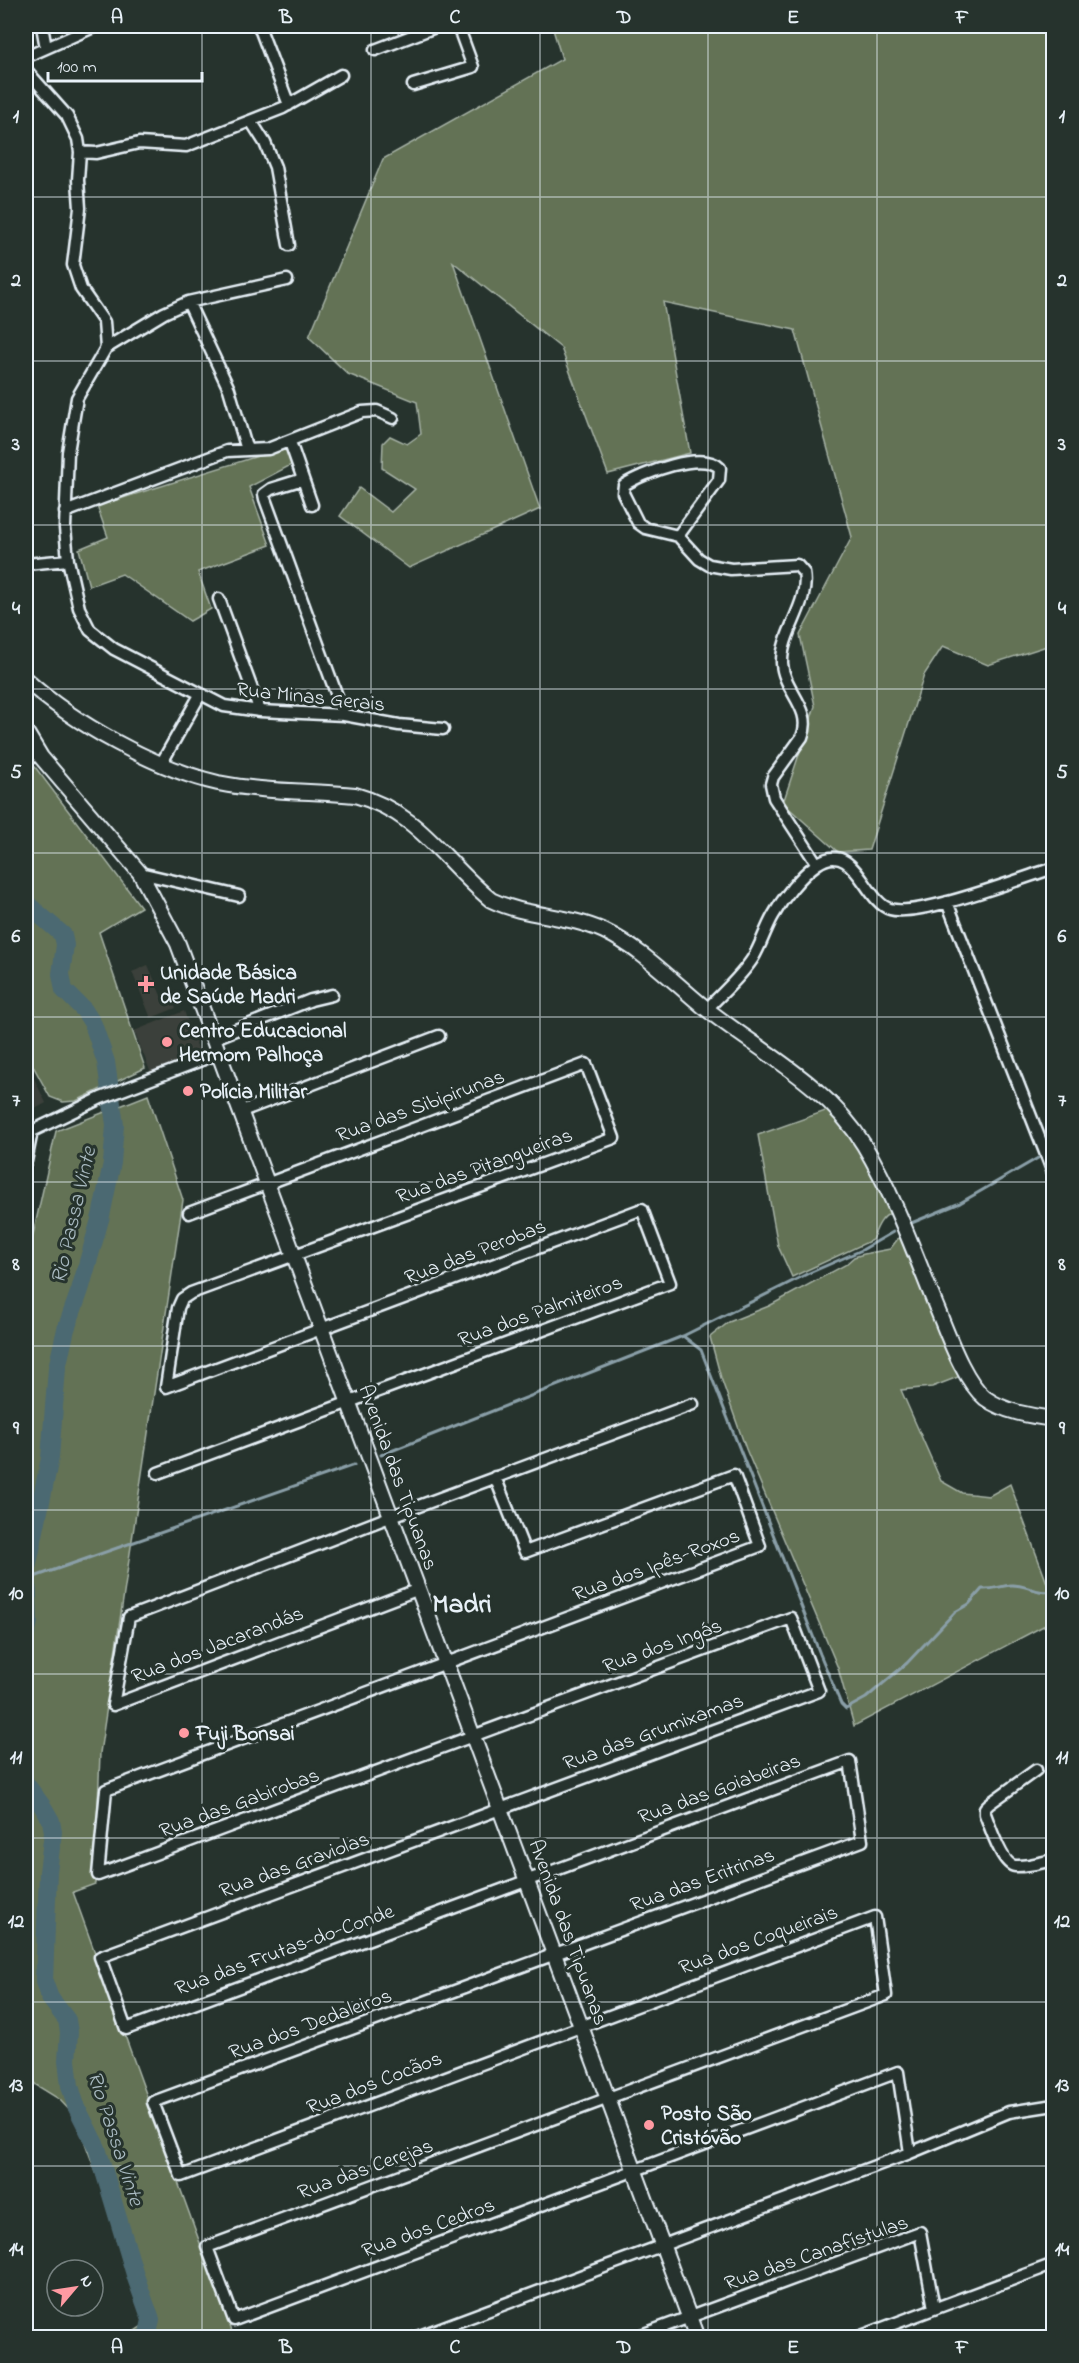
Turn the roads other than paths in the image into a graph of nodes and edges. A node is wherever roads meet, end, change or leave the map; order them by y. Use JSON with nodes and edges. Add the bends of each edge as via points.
{"nodes":[{"id":1,"x":42,"y":26,"type":"edge"},
{"id":2,"x":96,"y":26,"type":"edge"},
{"id":3,"x":259,"y":26,"type":"edge"},
{"id":4,"x":438,"y":26,"type":"edge"},
{"id":5,"x":458,"y":26,"type":"edge"},
{"id":6,"x":46,"y":48,"type":"junction"},
{"id":7,"x":375,"y":50,"type":"dead end"},
{"id":8,"x":26,"y":57,"type":"edge"},
{"id":9,"x":26,"y":70,"type":"edge"},
{"id":10,"x":341,"y":75,"type":"dead end"},
{"id":11,"x":413,"y":85,"type":"dead end"},
{"id":12,"x":289,"y":105,"type":"junction"},
{"id":13,"x":251,"y":121,"type":"junction"},
{"id":14,"x":80,"y":152,"type":"junction"},
{"id":15,"x":289,"y":245,"type":"dead end"},
{"id":16,"x":287,"y":280,"type":"dead end"},
{"id":17,"x":188,"y":302,"type":"junction"},
{"id":18,"x":106,"y":348,"type":"junction"},
{"id":19,"x":393,"y":418,"type":"dead end"},
{"id":20,"x":290,"y":442,"type":"junction"},
{"id":21,"x":247,"y":450,"type":"junction"},
{"id":22,"x":303,"y":478,"type":"junction"},
{"id":23,"x":312,"y":505,"type":"dead end"},
{"id":24,"x":65,"y":512,"type":"junction"},
{"id":25,"x":678,"y":536,"type":"junction"},
{"id":26,"x":68,"y":560,"type":"junction"},
{"id":27,"x":26,"y":564,"type":"edge"},
{"id":28,"x":219,"y":599,"type":"dead end"},
{"id":29,"x":26,"y":681,"type":"edge"},
{"id":30,"x":200,"y":695,"type":"junction"},
{"id":31,"x":260,"y":711,"type":"junction"},
{"id":32,"x":344,"y":715,"type":"junction"},
{"id":33,"x":443,"y":729,"type":"dead end"},
{"id":34,"x":26,"y":732,"type":"edge"},
{"id":35,"x":161,"y":764,"type":"junction"},
{"id":36,"x":817,"y":864,"type":"junction"},
{"id":37,"x":1053,"y":868,"type":"edge"},
{"id":38,"x":140,"y":873,"type":"junction"},
{"id":39,"x":239,"y":896,"type":"dead end"},
{"id":40,"x":947,"y":902,"type":"junction"},
{"id":41,"x":332,"y":995,"type":"dead end"},
{"id":42,"x":707,"y":1009,"type":"junction"},
{"id":43,"x":439,"y":1036,"type":"dead end"},
{"id":44,"x":215,"y":1038,"type":"junction"},
{"id":45,"x":220,"y":1053,"type":"junction"},
{"id":46,"x":586,"y":1064,"type":"joint"},
{"id":47,"x":242,"y":1111,"type":"junction"},
{"id":48,"x":29,"y":1133,"type":"edge"},
{"id":49,"x":26,"y":1161,"type":"edge"},
{"id":50,"x":1053,"y":1175,"type":"edge"},
{"id":51,"x":268,"y":1183,"type":"junction"},
{"id":52,"x":642,"y":1209,"type":"joint"},
{"id":53,"x":189,"y":1213,"type":"dead end"},
{"id":54,"x":294,"y":1256,"type":"junction"},
{"id":55,"x":322,"y":1329,"type":"junction"},
{"id":56,"x":349,"y":1401,"type":"junction"},
{"id":57,"x":693,"y":1404,"type":"dead end"},
{"id":58,"x":1053,"y":1419,"type":"edge"},
{"id":59,"x":158,"y":1473,"type":"dead end"},
{"id":60,"x":495,"y":1477,"type":"junction"},
{"id":61,"x":392,"y":1515,"type":"junction"},
{"id":62,"x":418,"y":1589,"type":"junction"},
{"id":63,"x":446,"y":1662,"type":"junction"},
{"id":64,"x":819,"y":1691,"type":"joint"},
{"id":65,"x":473,"y":1736,"type":"junction"},
{"id":66,"x":1036,"y":1770,"type":"dead end"},
{"id":67,"x":501,"y":1808,"type":"junction"},
{"id":68,"x":862,"y":1841,"type":"joint"},
{"id":69,"x":1053,"y":1860,"type":"edge"},
{"id":70,"x":527,"y":1880,"type":"junction"},
{"id":71,"x":554,"y":1954,"type":"junction"},
{"id":72,"x":100,"y":1957,"type":"joint"},
{"id":73,"x":581,"y":2025,"type":"junction"},
{"id":74,"x":608,"y":2098,"type":"junction"},
{"id":75,"x":1053,"y":2105,"type":"edge"},
{"id":76,"x":910,"y":2154,"type":"junction"},
{"id":77,"x":635,"y":2172,"type":"junction"},
{"id":78,"x":181,"y":2176,"type":"joint"},
{"id":79,"x":662,"y":2244,"type":"junction"},
{"id":80,"x":1053,"y":2264,"type":"edge"},
{"id":81,"x":934,"y":2308,"type":"junction"},
{"id":82,"x":689,"y":2316,"type":"junction"},
{"id":83,"x":234,"y":2320,"type":"joint"},
{"id":84,"x":414,"y":2337,"type":"edge"},
{"id":85,"x":633,"y":2337,"type":"edge"},
{"id":86,"x":697,"y":2337,"type":"edge"},
{"id":87,"x":856,"y":2337,"type":"edge"}],
"edges":[{"from":1,"to":6,"type":"street"},
{"from":2,"to":6,"type":"street"},
{"from":3,"to":12,"type":"street"},
{"from":4,"to":7,"type":"street"},
{"from":5,"to":11,"type":"street","via":[[473,67]]},
{"from":6,"to":8,"type":"street"},
{"from":9,"to":14,"type":"street","via":[[67,116]]},
{"from":10,"to":12,"type":"street"},
{"from":12,"to":13,"type":"street"},
{"from":13,"to":14,"type":"street","via":[[186,146],[139,144],[96,153]]},
{"from":13,"to":15,"type":"street","via":[[275,167]]},
{"from":14,"to":18,"type":"street","via":[[74,270],[81,289],[104,322]]},
{"from":16,"to":17,"type":"street"},
{"from":17,"to":18,"type":"street"},
{"from":17,"to":21,"type":"street","via":[[229,389]]},
{"from":18,"to":24,"type":"street","name":"Rua Minas Gerais","via":[[77,398],[68,452]]},
{"from":19,"to":20,"type":"street","via":[[369,410]]},
{"from":20,"to":21,"type":"street"},
{"from":20,"to":22,"type":"street"},
{"from":21,"to":24,"type":"street","via":[[227,451]]},
{"from":22,"to":23,"type":"street"},
{"from":22,"to":32,"type":"street","via":[[264,494]]},
{"from":24,"to":26,"type":"street","name":"Rua Minas Gerais"},
{"from":25,"to":25,"type":"street","via":[[719,480],[720,468],[715,463],[662,468],[623,487],[638,523]]},
{"from":25,"to":36,"type":"street","via":[[709,565],[731,569],[796,565],[804,573],[804,591],[782,655],[782,666],[802,709],[805,730],[771,784],[774,798]]},
{"from":26,"to":27,"type":"street"},
{"from":26,"to":30,"type":"street","name":"Rua Minas Gerais","via":[[79,608],[90,630],[114,649]]},
{"from":28,"to":31,"type":"street"},
{"from":29,"to":35,"type":"main road","via":[[80,720]]},
{"from":30,"to":31,"type":"street","name":"Rua Minas Gerais","via":[[232,709]]},
{"from":30,"to":35,"type":"street"},
{"from":31,"to":32,"type":"street","name":"Rua Minas Gerais"},
{"from":32,"to":33,"type":"street","name":"Rua Minas Gerais"},
{"from":34,"to":38,"type":"main road","name":"Avenida das Tipuanas","via":[[41,757]]},
{"from":35,"to":42,"type":"main road","via":[[217,783],[355,795],[394,810],[413,823],[491,900],[604,931],[648,959]]},
{"from":36,"to":40,"type":"street","via":[[836,859],[847,862],[887,909],[910,910]]},
{"from":36,"to":42,"type":"street","via":[[781,903],[744,969]]},
{"from":37,"to":40,"type":"street"},
{"from":38,"to":39,"type":"street"},
{"from":38,"to":44,"type":"main road","name":"Avenida das Tipuanas","via":[[178,944]]},
{"from":40,"to":50,"type":"street"},
{"from":41,"to":44,"type":"street"},
{"from":42,"to":58,"type":"main road","via":[[803,1079],[848,1122],[886,1188],[954,1348],[978,1390],[985,1398],[1011,1410]]},
{"from":43,"to":47,"type":"street"},
{"from":44,"to":45,"type":"main road","name":"Avenida das Tipuanas"},
{"from":45,"to":47,"type":"main road","name":"Avenida das Tipuanas"},
{"from":45,"to":48,"type":"street","via":[[131,1085]]},
{"from":46,"to":51,"type":"street","name":"Rua das Sibipirunas"},
{"from":46,"to":54,"type":"street","name":"Rua das Pitangueiras","via":[[614,1138]]},
{"from":47,"to":51,"type":"main road","name":"Avenida das Tipuanas"},
{"from":48,"to":49,"type":"street"},
{"from":51,"to":53,"type":"street","name":"Rua das Sibipirunas"},
{"from":51,"to":54,"type":"main road","name":"Avenida das Tipuanas"},
{"from":52,"to":55,"type":"street","name":"Rua das Perobas"},
{"from":52,"to":56,"type":"street","name":"Rua dos Palmiteiros","via":[[670,1283]]},
{"from":54,"to":55,"type":"main road","name":"Avenida das Tipuanas"},
{"from":54,"to":55,"type":"street","name":"Rua das Perobas","via":[[182,1299],[166,1388]]},
{"from":55,"to":56,"type":"main road","name":"Avenida das Tipuanas"},
{"from":56,"to":59,"type":"street"},
{"from":56,"to":61,"type":"main road","name":"Avenida das Tipuanas"},
{"from":57,"to":60,"type":"street"},
{"from":60,"to":61,"type":"street"},
{"from":60,"to":63,"type":"street","name":"Rua dos Ipês-Roxos","via":[[525,1552],[734,1475],[760,1546]]},
{"from":61,"to":62,"type":"main road","name":"Avenida das Tipuanas"},
{"from":61,"to":62,"type":"street","name":"Rua dos Jacarandás","via":[[129,1617],[113,1704]]},
{"from":62,"to":63,"type":"main road","name":"Avenida das Tipuanas"},
{"from":63,"to":65,"type":"main road","name":"Avenida das Tipuanas"},
{"from":63,"to":65,"type":"street","name":"Rua das Gabirobas","via":[[106,1790],[98,1875]]},
{"from":64,"to":65,"type":"street","name":"Rua dos Ingás","via":[[791,1618]]},
{"from":64,"to":67,"type":"street","name":"Rua das Grumixamas"},
{"from":65,"to":67,"type":"main road","name":"Avenida das Tipuanas"},
{"from":66,"to":69,"type":"street","via":[[988,1803],[985,1814],[1009,1864]]},
{"from":67,"to":70,"type":"main road","name":"Avenida das Tipuanas"},
{"from":67,"to":72,"type":"street","name":"Rua das Graviolas"},
{"from":68,"to":70,"type":"street","name":"Rua das Goiabeiras","via":[[850,1761]]},
{"from":68,"to":71,"type":"street","name":"Rua das Eritrinas"},
{"from":70,"to":71,"type":"main road","name":"Avenida das Tipuanas"},
{"from":70,"to":72,"type":"street","name":"Rua das Frutas-do-Conde","via":[[126,2029]]},
{"from":71,"to":73,"type":"main road","name":"Avenida das Tipuanas"},
{"from":71,"to":78,"type":"street","name":"Rua dos Dedaleiros","via":[[153,2102]]},
{"from":73,"to":74,"type":"main road","name":"Avenida das Tipuanas"},
{"from":73,"to":74,"type":"street","name":"Rua dos Coqueirais","via":[[875,1917],[886,1995]]},
{"from":73,"to":78,"type":"street","name":"Rua dos Cocãos"},
{"from":74,"to":77,"type":"main road","name":"Avenida das Tipuanas"},
{"from":74,"to":83,"type":"street","name":"Rua das Cerejas","via":[[207,2247]]},
{"from":75,"to":76,"type":"street","via":[[1009,2112]]},
{"from":76,"to":77,"type":"street","name":"Rua dos Cedros","via":[[898,2072]]},
{"from":76,"to":79,"type":"street"},
{"from":77,"to":79,"type":"main road","name":"Avenida das Tipuanas"},
{"from":77,"to":83,"type":"street","name":"Rua dos Cedros"},
{"from":79,"to":82,"type":"main road","name":"Avenida das Tipuanas"},
{"from":79,"to":84,"type":"street"},
{"from":80,"to":81,"type":"street"},
{"from":81,"to":82,"type":"street","name":"Rua das Canafístulas","via":[[920,2232]]},
{"from":81,"to":87,"type":"street"},
{"from":82,"to":85,"type":"street"},
{"from":82,"to":86,"type":"main road","name":"Avenida das Tipuanas"}]}
